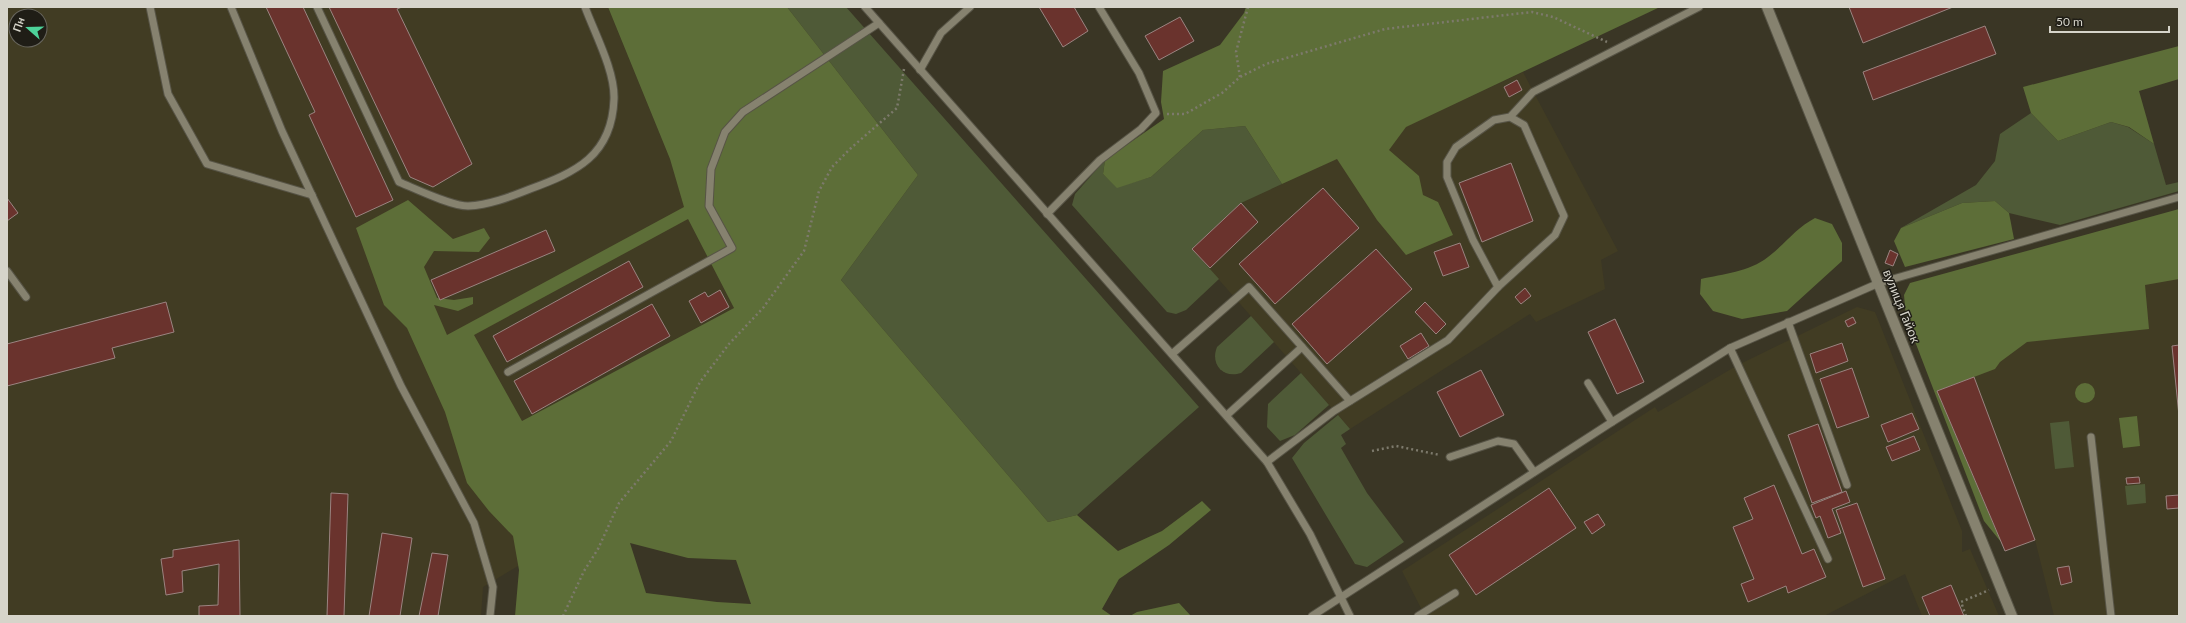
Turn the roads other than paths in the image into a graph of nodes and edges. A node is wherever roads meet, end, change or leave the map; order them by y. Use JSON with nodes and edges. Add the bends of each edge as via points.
{"nodes":[{"id":1,"x":150,"y":7,"type":"edge"},
{"id":2,"x":231,"y":7,"type":"edge"},
{"id":3,"x":316,"y":7,"type":"edge"},
{"id":4,"x":585,"y":7,"type":"edge"},
{"id":5,"x":865,"y":7,"type":"edge"},
{"id":6,"x":970,"y":7,"type":"edge"},
{"id":7,"x":1099,"y":7,"type":"edge"},
{"id":8,"x":1699,"y":7,"type":"edge"},
{"id":9,"x":1767,"y":7,"type":"edge"},
{"id":10,"x":879,"y":22,"type":"junction"},
{"id":11,"x":920,"y":70,"type":"junction"},
{"id":12,"x":1510,"y":117,"type":"junction"},
{"id":13,"x":312,"y":195,"type":"junction"},
{"id":14,"x":2179,"y":197,"type":"edge"},
{"id":15,"x":1047,"y":214,"type":"junction"},
{"id":16,"x":7,"y":271,"type":"edge"},
{"id":17,"x":1879,"y":283,"type":"junction"},
{"id":18,"x":1498,"y":287,"type":"junction"},
{"id":19,"x":26,"y":297,"type":"dead end"},
{"id":20,"x":1788,"y":322,"type":"junction"},
{"id":21,"x":1302,"y":347,"type":"junction"},
{"id":22,"x":1730,"y":348,"type":"junction"},
{"id":23,"x":1172,"y":354,"type":"junction"},
{"id":24,"x":508,"y":372,"type":"dead end"},
{"id":25,"x":1588,"y":383,"type":"dead end"},
{"id":26,"x":1350,"y":401,"type":"junction"},
{"id":27,"x":1227,"y":415,"type":"junction"},
{"id":28,"x":1612,"y":422,"type":"junction"},
{"id":29,"x":2091,"y":438,"type":"dead end"},
{"id":30,"x":1450,"y":457,"type":"road end"},
{"id":31,"x":1267,"y":462,"type":"junction"},
{"id":32,"x":1534,"y":472,"type":"junction"},
{"id":33,"x":1846,"y":486,"type":"dead end"},
{"id":34,"x":1828,"y":559,"type":"dead end"},
{"id":35,"x":1455,"y":593,"type":"dead end"},
{"id":36,"x":1341,"y":597,"type":"junction"},
{"id":37,"x":490,"y":616,"type":"edge"},
{"id":38,"x":1312,"y":616,"type":"edge"},
{"id":39,"x":1350,"y":616,"type":"edge"},
{"id":40,"x":1418,"y":616,"type":"edge"},
{"id":41,"x":2012,"y":616,"type":"edge"},
{"id":42,"x":2111,"y":616,"type":"edge"}],
"edges":[{"from":1,"to":13,"type":"lane","via":[[168,94],[208,164]]},
{"from":2,"to":13,"type":"lane","via":[[282,131]]},
{"from":3,"to":4,"type":"lane","via":[[399,182],[467,206],[508,198],[566,175],[588,161],[602,145],[612,122],[613,80]]},
{"from":5,"to":10,"type":"lane"},
{"from":6,"to":11,"type":"lane","via":[[941,33]]},
{"from":7,"to":15,"type":"lane","via":[[1139,73],[1156,113],[1141,129],[1100,160]]},
{"from":8,"to":12,"type":"lane","via":[[1533,92]]},
{"from":9,"to":17,"type":"street","name":"вулиця Гайок"},
{"from":10,"to":11,"type":"lane"},
{"from":10,"to":24,"type":"lane","via":[[743,112],[725,132],[711,169],[709,206],[732,248]]},
{"from":11,"to":15,"type":"lane"},
{"from":12,"to":18,"type":"lane","via":[[1524,125],[1564,216],[1555,235]]},
{"from":12,"to":18,"type":"lane","via":[[1494,120],[1466,138],[1456,147],[1447,162],[1447,177],[1473,240]]},
{"from":13,"to":37,"type":"lane","via":[[401,386],[474,524],[493,586]]},
{"from":14,"to":17,"type":"lane"},
{"from":15,"to":23,"type":"lane"},
{"from":16,"to":19,"type":"lane"},
{"from":17,"to":20,"type":"lane"},
{"from":17,"to":41,"type":"street","name":"вулиця Гайок"},
{"from":18,"to":26,"type":"lane","via":[[1448,340]]},
{"from":20,"to":22,"type":"lane"},
{"from":20,"to":33,"type":"lane"},
{"from":21,"to":23,"type":"lane","via":[[1249,287]]},
{"from":21,"to":26,"type":"lane"},
{"from":21,"to":27,"type":"lane"},
{"from":22,"to":28,"type":"lane"},
{"from":22,"to":34,"type":"lane"},
{"from":23,"to":27,"type":"lane"},
{"from":25,"to":28,"type":"lane"},
{"from":26,"to":31,"type":"lane"},
{"from":27,"to":31,"type":"lane"},
{"from":28,"to":32,"type":"lane"},
{"from":29,"to":42,"type":"lane"},
{"from":30,"to":32,"type":"lane","via":[[1498,441],[1514,444]]},
{"from":31,"to":36,"type":"lane","via":[[1295,506]]},
{"from":32,"to":36,"type":"lane"},
{"from":35,"to":40,"type":"lane"},
{"from":36,"to":38,"type":"lane"},
{"from":36,"to":39,"type":"lane"}]}
